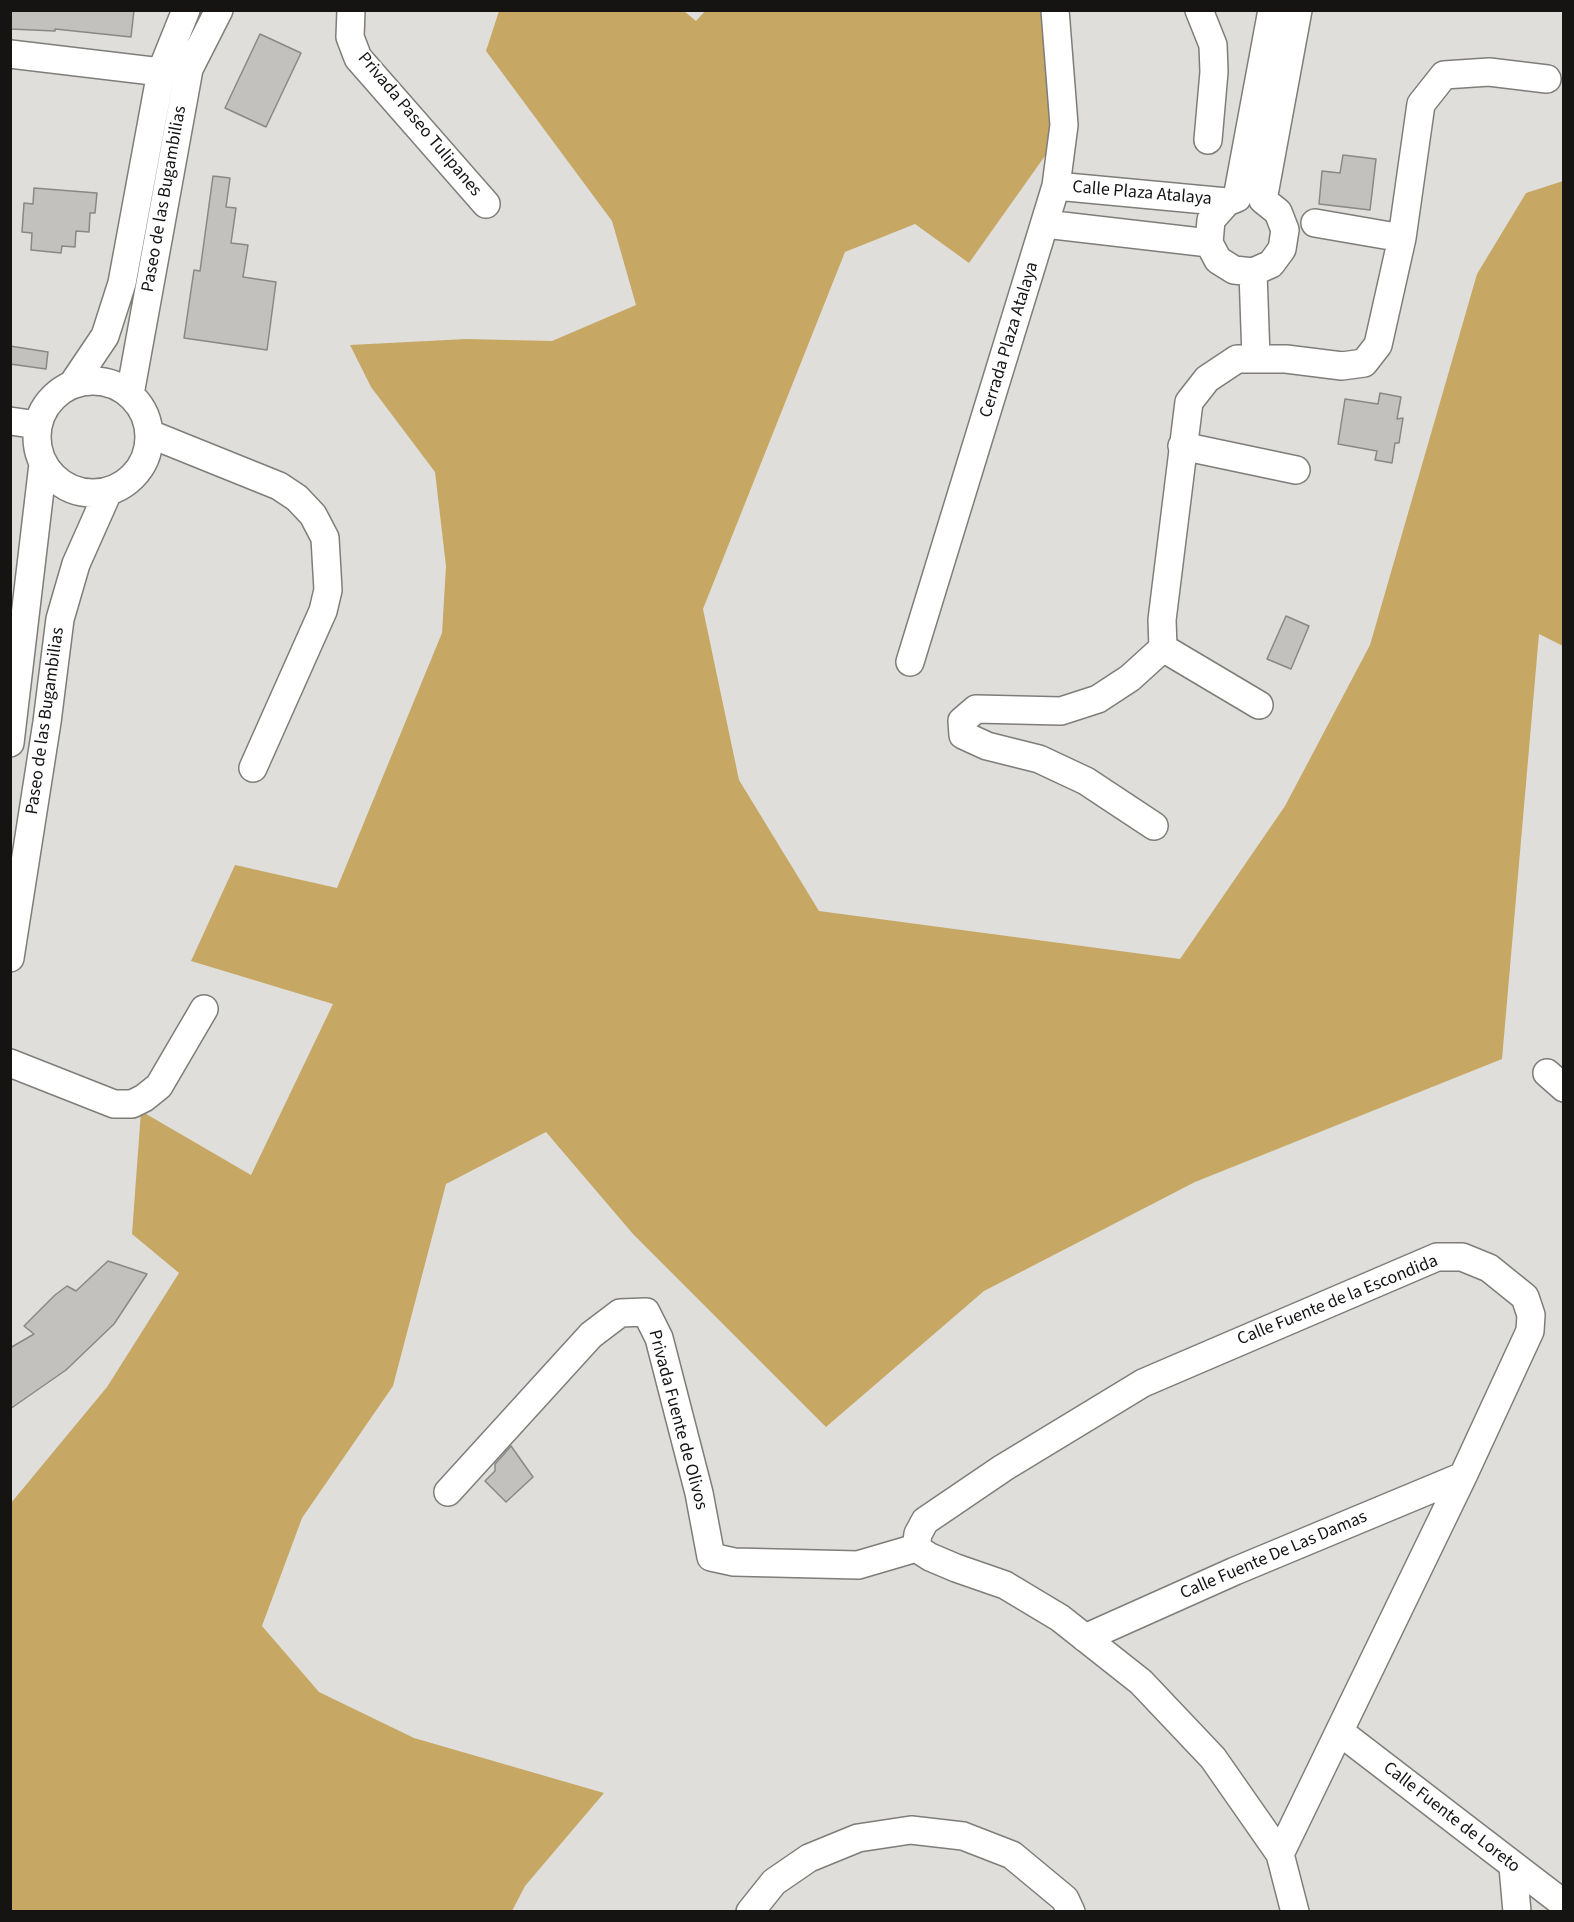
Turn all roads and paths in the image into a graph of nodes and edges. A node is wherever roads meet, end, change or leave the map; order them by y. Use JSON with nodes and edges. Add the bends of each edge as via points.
{"nodes":[{"id":1,"x":186,"y":10,"type":"edge"},
{"id":2,"x":219,"y":10,"type":"edge"},
{"id":3,"x":351,"y":10,"type":"edge"},
{"id":4,"x":1055,"y":10,"type":"edge"},
{"id":5,"x":1199,"y":10,"type":"edge"},
{"id":6,"x":1272,"y":10,"type":"edge"},
{"id":7,"x":1298,"y":10,"type":"edge"},
{"id":8,"x":10,"y":54,"type":"edge"},
{"id":9,"x":161,"y":72,"type":"junction"},
{"id":10,"x":1546,"y":79,"type":"dead end"},
{"id":11,"x":1212,"y":108,"type":"junction"},
{"id":12,"x":1254,"y":113,"type":"junction"},
{"id":13,"x":1208,"y":140,"type":"dead end"},
{"id":14,"x":1056,"y":186,"type":"junction"},
{"id":15,"x":1096,"y":190,"type":"junction"},
{"id":16,"x":1227,"y":202,"type":"junction"},
{"id":17,"x":486,"y":204,"type":"dead end"},
{"id":18,"x":1315,"y":223,"type":"dead end"},
{"id":19,"x":1045,"y":224,"type":"junction"},
{"id":20,"x":1087,"y":230,"type":"junction"},
{"id":21,"x":1402,"y":238,"type":"junction"},
{"id":22,"x":1209,"y":243,"type":"junction"},
{"id":23,"x":1253,"y":272,"type":"junction"},
{"id":24,"x":1256,"y":358,"type":"junction"},
{"id":25,"x":72,"y":385,"type":"junction"},
{"id":26,"x":130,"y":394,"type":"junction"},
{"id":27,"x":10,"y":421,"type":"edge"},
{"id":28,"x":38,"y":425,"type":"junction"},
{"id":29,"x":150,"y":434,"type":"junction"},
{"id":30,"x":1182,"y":446,"type":"junction"},
{"id":31,"x":43,"y":464,"type":"junction"},
{"id":32,"x":1296,"y":470,"type":"dead end"},
{"id":33,"x":108,"y":492,"type":"junction"},
{"id":34,"x":1164,"y":648,"type":"junction"},
{"id":35,"x":910,"y":662,"type":"dead end"},
{"id":36,"x":1259,"y":705,"type":"dead end"},
{"id":37,"x":13,"y":716,"type":"edge"},
{"id":38,"x":10,"y":743,"type":"edge"},
{"id":39,"x":253,"y":768,"type":"dead end"},
{"id":40,"x":1154,"y":826,"type":"dead end"},
{"id":41,"x":10,"y":958,"type":"edge"},
{"id":42,"x":204,"y":1009,"type":"dead end"},
{"id":43,"x":10,"y":1063,"type":"edge"},
{"id":44,"x":1463,"y":1476,"type":"junction"},
{"id":45,"x":448,"y":1492,"type":"dead end"},
{"id":46,"x":916,"y":1548,"type":"junction"},
{"id":47,"x":1085,"y":1638,"type":"junction"},
{"id":48,"x":1340,"y":1732,"type":"junction"},
{"id":49,"x":1280,"y":1854,"type":"junction"},
{"id":50,"x":1513,"y":1867,"type":"junction"},
{"id":51,"x":1563,"y":1904,"type":"edge"},
{"id":52,"x":750,"y":1911,"type":"edge"},
{"id":53,"x":1071,"y":1911,"type":"edge"},
{"id":54,"x":1295,"y":1911,"type":"edge"},
{"id":55,"x":1518,"y":1911,"type":"edge"}],
"edges":[{"from":1,"to":9,"type":"street","name":"Paseo de las Bugambilias"},
{"from":2,"to":26,"type":"street","name":"Paseo de las Bugambilias","via":[[189,69]]},
{"from":3,"to":17,"type":"street","name":"Privada Paseo Tulipanes","via":[[350,37],[358,58]]},
{"from":4,"to":14,"type":"street","name":"Cerrada Plaza Atalaya","via":[[1064,125]]},
{"from":5,"to":11,"type":"street","via":[[1213,45]]},
{"from":6,"to":12,"type":"street"},
{"from":7,"to":23,"type":"street","via":[[1263,200],[1278,212],[1285,230],[1282,249],[1270,264]]},
{"from":8,"to":9,"type":"street"},
{"from":9,"to":25,"type":"street","name":"Paseo de las Bugambilias","via":[[122,283],[105,336]]},
{"from":10,"to":21,"type":"street","via":[[1490,72],[1444,75],[1421,104]]},
{"from":11,"to":12,"type":"street"},
{"from":11,"to":13,"type":"street"},
{"from":12,"to":16,"type":"street","via":[[1237,198]]},
{"from":14,"to":15,"type":"street","name":"Calle Plaza Atalaya"},
{"from":14,"to":19,"type":"street","name":"Cerrada Plaza Atalaya"},
{"from":15,"to":16,"type":"street","name":"Calle Plaza Atalaya"},
{"from":15,"to":20,"type":"street"},
{"from":16,"to":22,"type":"street","via":[[1211,220]]},
{"from":18,"to":21,"type":"street"},
{"from":19,"to":20,"type":"street"},
{"from":19,"to":35,"type":"street","name":"Cerrada Plaza Atalaya"},
{"from":20,"to":22,"type":"street"},
{"from":21,"to":24,"type":"street","via":[[1378,345],[1364,363],[1342,366]]},
{"from":22,"to":23,"type":"street","via":[[1218,260],[1234,270]]},
{"from":23,"to":24,"type":"street"},
{"from":24,"to":30,"type":"street","via":[[1237,359],[1207,379],[1189,402]]},
{"from":25,"to":26,"type":"street","via":[[102,381]]},
{"from":25,"to":28,"type":"street","via":[[44,408]]},
{"from":26,"to":29,"type":"street","via":[[147,419]]},
{"from":27,"to":28,"type":"street"},
{"from":28,"to":31,"type":"street"},
{"from":29,"to":33,"type":"street","via":[[148,453],[140,470]]},
{"from":29,"to":39,"type":"street","via":[[279,486],[313,515],[325,538],[328,590],[323,611]]},
{"from":30,"to":32,"type":"street"},
{"from":30,"to":34,"type":"street","via":[[1162,620]]},
{"from":31,"to":33,"type":"street","via":[[71,489]]},
{"from":31,"to":37,"type":"street","name":"Paseo de las Bugambilias"},
{"from":33,"to":41,"type":"street","name":"Paseo de las Bugambilias","via":[[76,564],[60,619]]},
{"from":34,"to":36,"type":"street"},
{"from":34,"to":40,"type":"street","via":[[1098,699],[1061,711],[976,709],[962,721],[963,735],[987,746],[1039,759],[1077,777]]},
{"from":37,"to":38,"type":"street","name":"Paseo de las Bugambilias"},
{"from":42,"to":43,"type":"street","via":[[159,1086],[132,1104],[114,1104]]},
{"from":44,"to":46,"type":"street","name":"Calle Fuente de la Escondida","via":[[1530,1331],[1531,1315],[1525,1298],[1489,1268],[1462,1257],[1437,1257],[1143,1383],[925,1521]]},
{"from":44,"to":47,"type":"street","name":"Calle Fuente De Las Damas"},
{"from":44,"to":48,"type":"street","name":"Calle Fuente de la Escondida"},
{"from":45,"to":46,"type":"street","name":"Privada Fuente de Olivos","via":[[591,1335],[620,1312],[646,1312],[659,1338],[699,1493],[711,1557],[734,1562],[858,1565]]},
{"from":46,"to":47,"type":"street","via":[[956,1568],[1005,1584]]},
{"from":47,"to":49,"type":"street","via":[[1141,1682],[1213,1758]]},
{"from":48,"to":49,"type":"street","name":"Calle Fuente de la Escondida"},
{"from":48,"to":50,"type":"street","name":"Calle Fuente de Loreto"},
{"from":49,"to":54,"type":"street"},
{"from":50,"to":51,"type":"street","name":"Calle Fuente de Loreto"},
{"from":50,"to":55,"type":"street"},
{"from":52,"to":53,"type":"street","via":[[774,1882],[810,1858],[858,1838],[911,1830],[963,1836],[1012,1855],[1065,1899]]}]}
